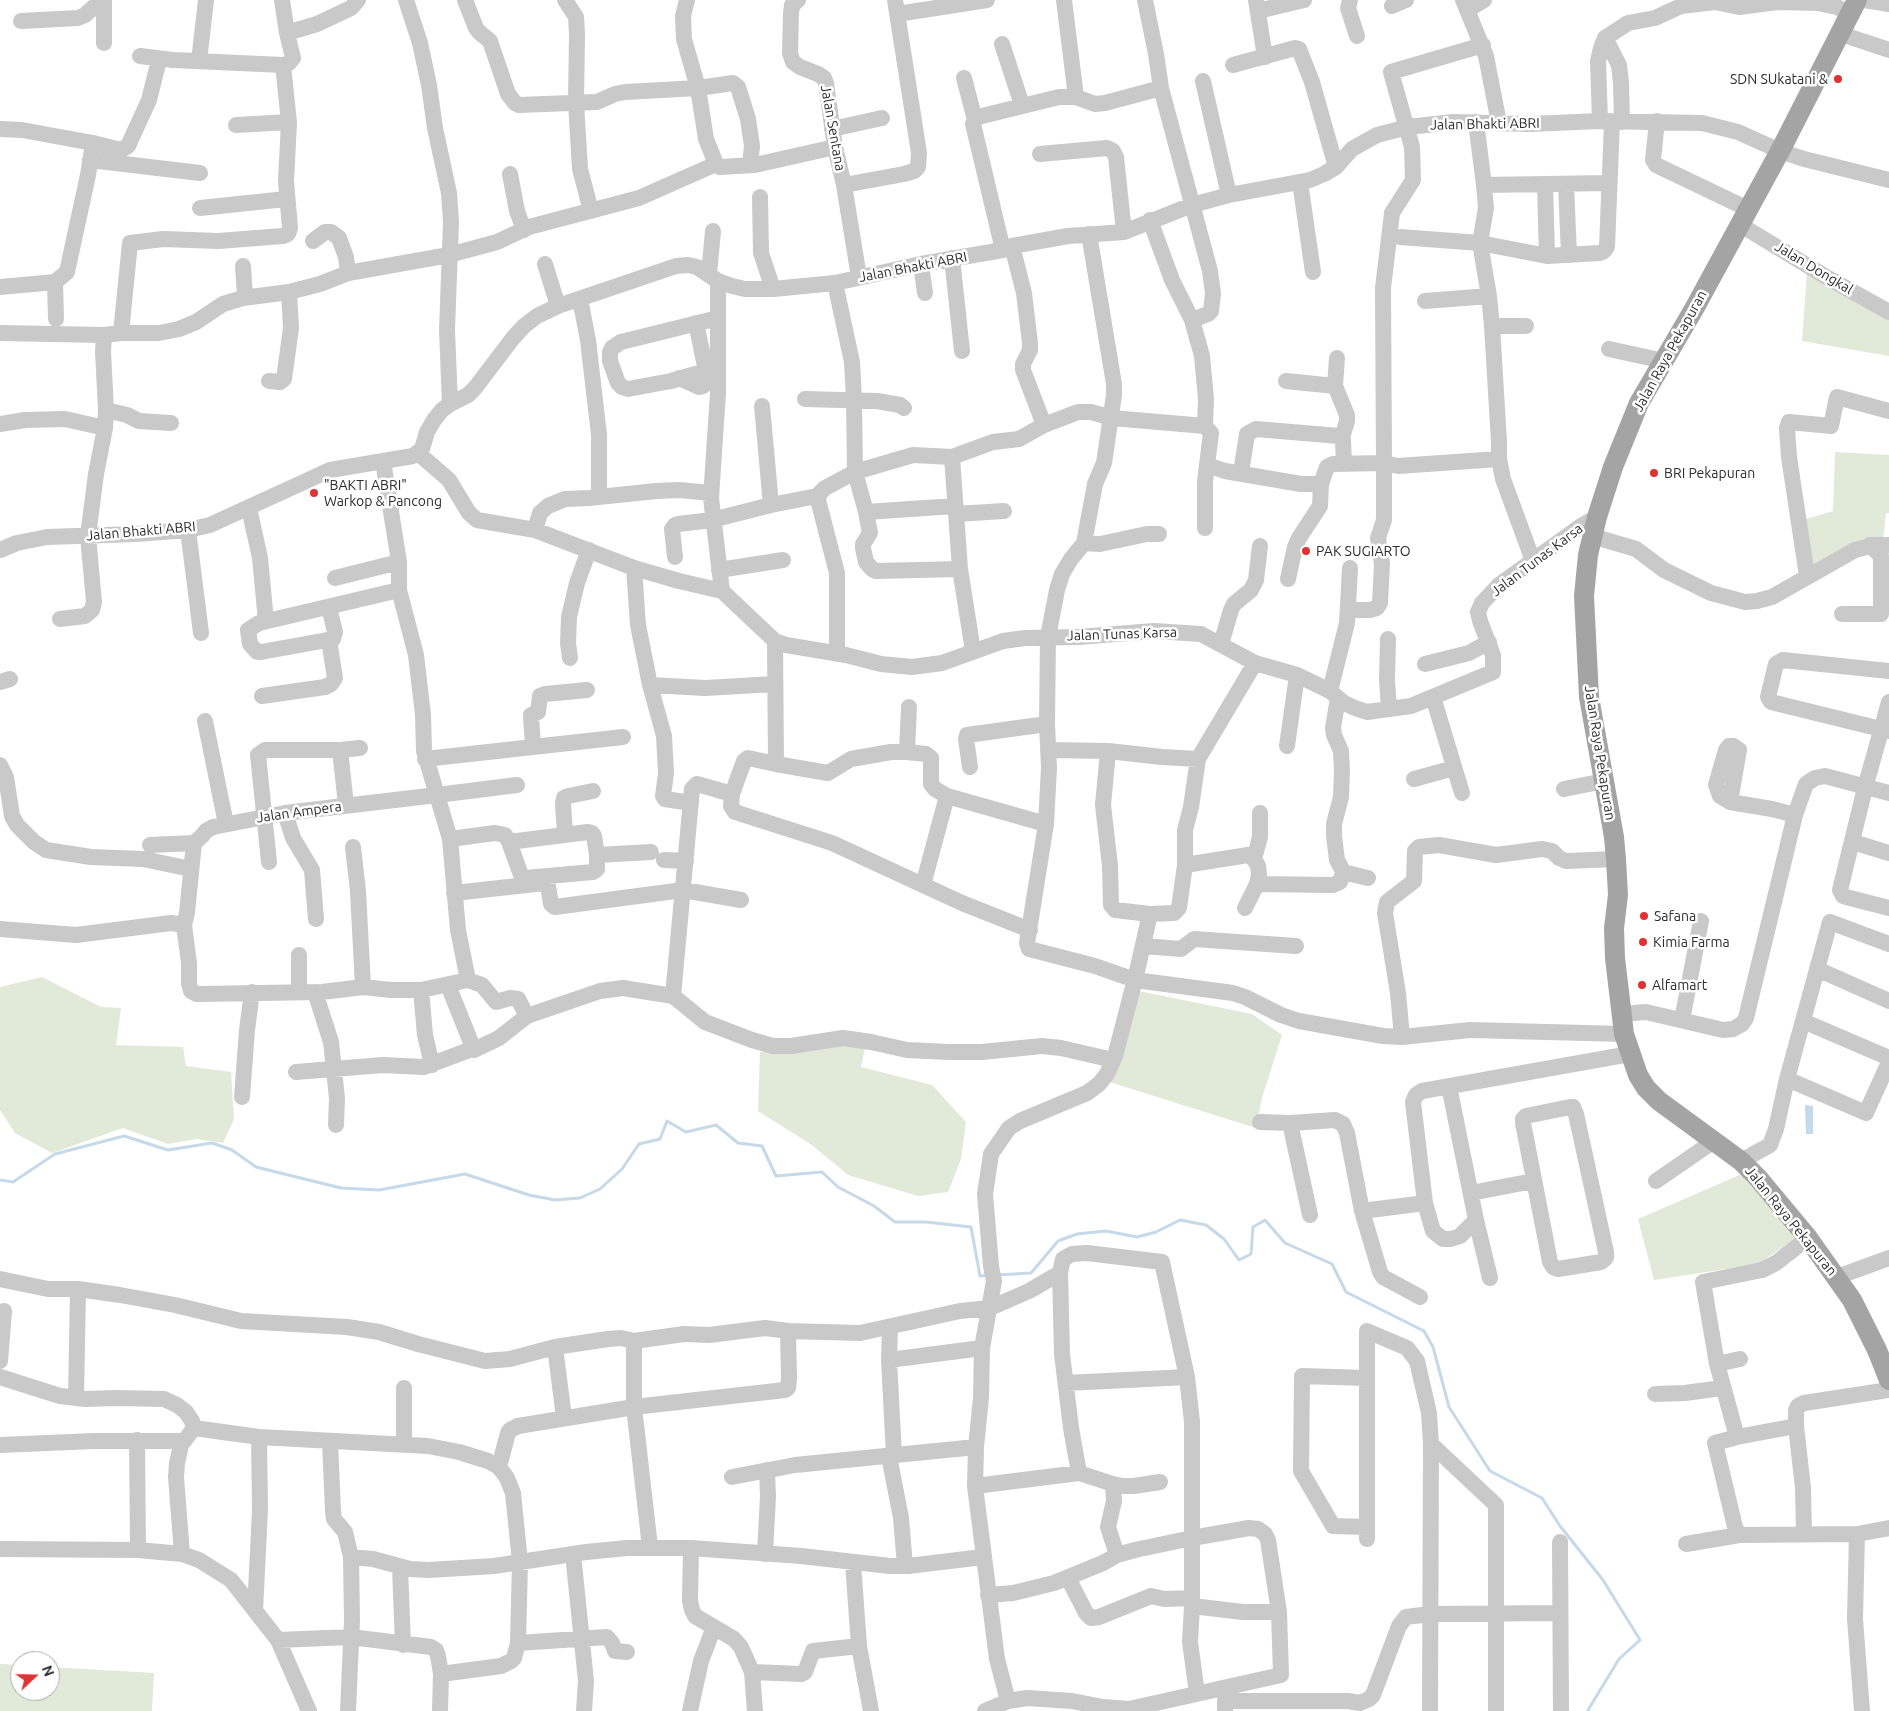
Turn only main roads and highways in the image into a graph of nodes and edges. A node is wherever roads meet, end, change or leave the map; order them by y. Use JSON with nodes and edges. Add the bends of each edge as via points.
{"nodes":[{"id":1,"x":1857,"y":5,"type":"edge"},
{"id":2,"x":1889,"y":1380,"type":"edge"}],
"edges":[{"from":1,"to":2,"type":"main road","name":"Jalan Raya Pekapuran","via":[[1627,430],[1595,527],[1584,596],[1589,698],[1616,859],[1615,958],[1624,1034],[1638,1075],[1658,1101],[1741,1161],[1808,1238],[1864,1322]]}]}
